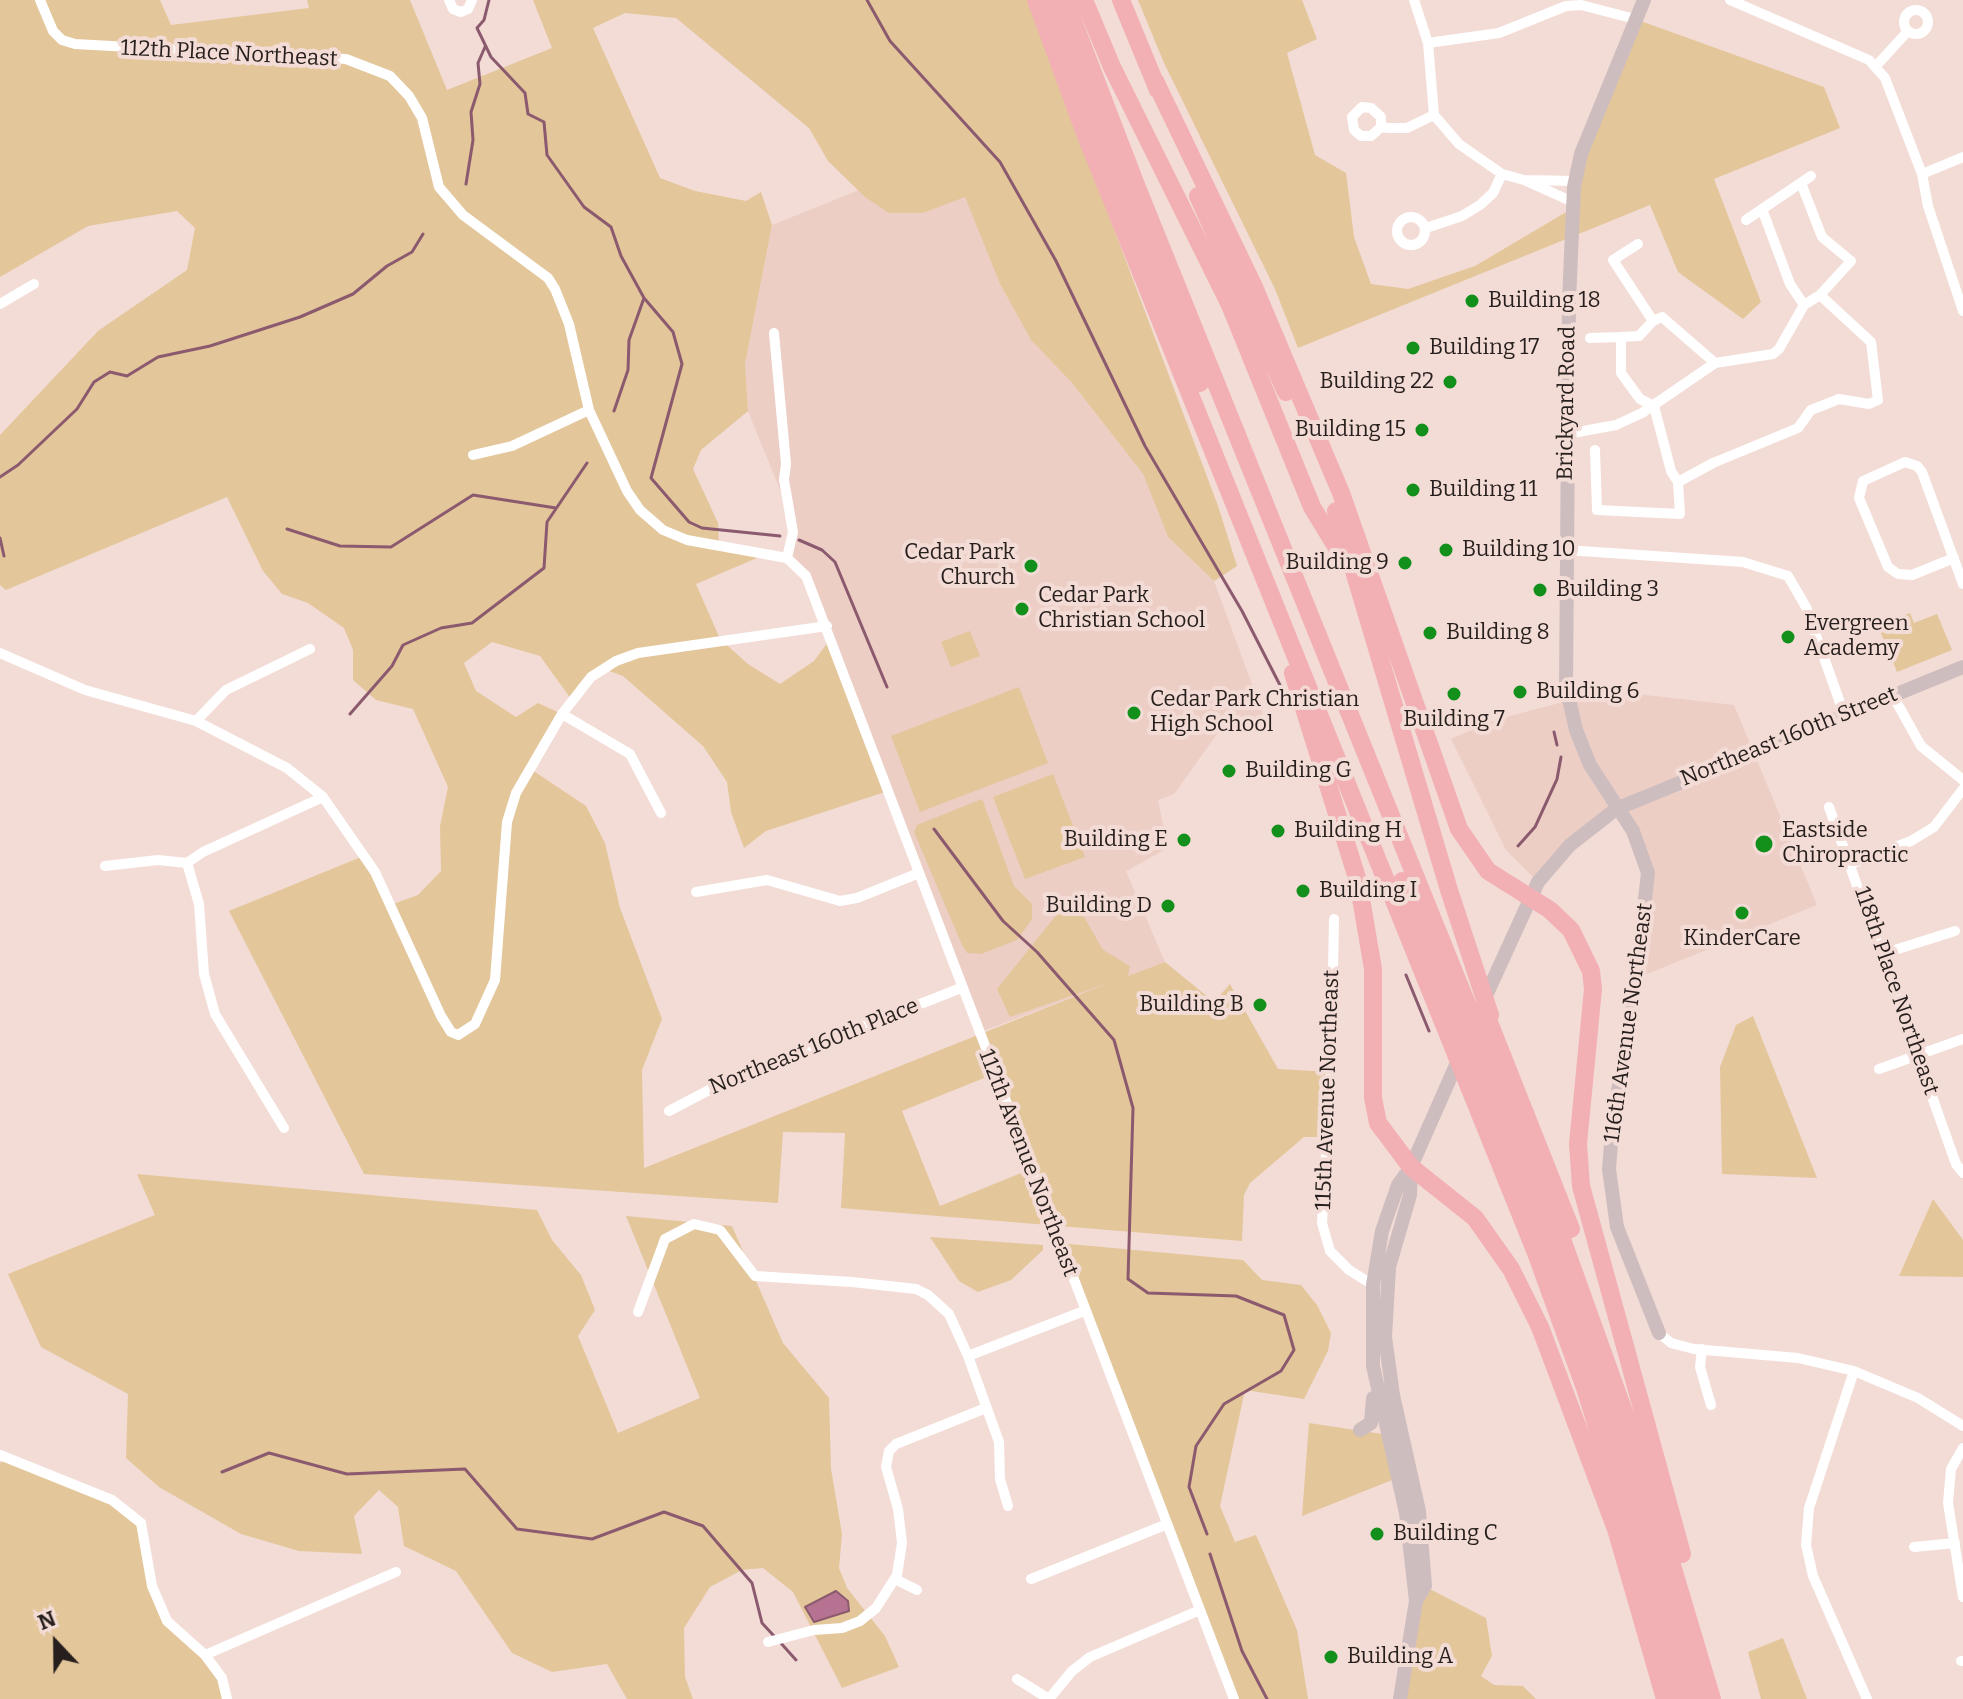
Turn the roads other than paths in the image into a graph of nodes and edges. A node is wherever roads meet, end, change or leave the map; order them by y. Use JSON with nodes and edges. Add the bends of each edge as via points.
{"nodes":[{"id":1,"x":40,"y":0,"type":"edge"},
{"id":2,"x":449,"y":0,"type":"edge"},
{"id":3,"x":472,"y":0,"type":"edge"},
{"id":4,"x":1036,"y":0,"type":"edge"},
{"id":5,"x":1051,"y":0,"type":"edge"},
{"id":6,"x":1065,"y":0,"type":"edge"},
{"id":7,"x":1076,"y":0,"type":"edge"},
{"id":8,"x":1084,"y":0,"type":"edge"},
{"id":9,"x":1121,"y":0,"type":"edge"},
{"id":10,"x":1414,"y":0,"type":"edge"},
{"id":11,"x":1644,"y":0,"type":"edge"},
{"id":12,"x":1730,"y":0,"type":"edge"},
{"id":13,"x":1635,"y":19,"type":"junction"},
{"id":14,"x":1908,"y":31,"type":"dead end"},
{"id":15,"x":1428,"y":43,"type":"junction"},
{"id":16,"x":1876,"y":66,"type":"junction"},
{"id":17,"x":1155,"y":81,"type":"junction"},
{"id":18,"x":1434,"y":115,"type":"junction"},
{"id":19,"x":1381,"y":127,"type":"dead end"},
{"id":20,"x":1963,"y":157,"type":"edge"},
{"id":21,"x":1502,"y":174,"type":"junction"},
{"id":22,"x":1922,"y":174,"type":"junction"},
{"id":23,"x":1811,"y":176,"type":"dead end"},
{"id":24,"x":1524,"y":180,"type":"junction"},
{"id":25,"x":1575,"y":181,"type":"junction"},
{"id":26,"x":1801,"y":183,"type":"junction"},
{"id":27,"x":1573,"y":202,"type":"junction"},
{"id":28,"x":1762,"y":209,"type":"junction"},
{"id":29,"x":1746,"y":220,"type":"dead end"},
{"id":30,"x":1426,"y":228,"type":"dead end"},
{"id":31,"x":1638,"y":244,"type":"dead end"},
{"id":32,"x":1958,"y":280,"type":"edge"},
{"id":33,"x":34,"y":284,"type":"dead end"},
{"id":34,"x":1820,"y":295,"type":"junction"},
{"id":35,"x":0,"y":304,"type":"edge"},
{"id":36,"x":1804,"y":305,"type":"junction"},
{"id":37,"x":1963,"y":311,"type":"edge"},
{"id":38,"x":1653,"y":321,"type":"junction"},
{"id":39,"x":774,"y":333,"type":"dead end"},
{"id":40,"x":1621,"y":337,"type":"junction"},
{"id":41,"x":1590,"y":338,"type":"dead end"},
{"id":42,"x":1715,"y":363,"type":"junction"},
{"id":43,"x":1654,"y":406,"type":"junction"},
{"id":44,"x":589,"y":410,"type":"junction"},
{"id":45,"x":1567,"y":434,"type":"junction"},
{"id":46,"x":1595,"y":450,"type":"dead end"},
{"id":47,"x":473,"y":455,"type":"dead end"},
{"id":48,"x":1678,"y":482,"type":"junction"},
{"id":49,"x":1243,"y":518,"type":"junction"},
{"id":50,"x":1566,"y":550,"type":"junction"},
{"id":51,"x":787,"y":558,"type":"junction"},
{"id":52,"x":1954,"y":558,"type":"junction"},
{"id":53,"x":1963,"y":584,"type":"edge"},
{"id":54,"x":827,"y":626,"type":"junction"},
{"id":55,"x":310,"y":649,"type":"dead end"},
{"id":56,"x":0,"y":653,"type":"edge"},
{"id":57,"x":1400,"y":661,"type":"junction"},
{"id":58,"x":1963,"y":667,"type":"edge"},
{"id":59,"x":1892,"y":694,"type":"junction"},
{"id":60,"x":562,"y":714,"type":"junction"},
{"id":61,"x":1844,"y":714,"type":"junction"},
{"id":62,"x":196,"y":721,"type":"junction"},
{"id":63,"x":1963,"y":780,"type":"edge"},
{"id":64,"x":1963,"y":789,"type":"edge"},
{"id":65,"x":323,"y":797,"type":"junction"},
{"id":66,"x":1829,"y":807,"type":"dead end"},
{"id":67,"x":1616,"y":809,"type":"junction"},
{"id":68,"x":661,"y":813,"type":"dead end"},
{"id":69,"x":187,"y":863,"type":"junction"},
{"id":70,"x":1851,"y":864,"type":"junction"},
{"id":71,"x":105,"y":866,"type":"dead end"},
{"id":72,"x":919,"y":873,"type":"junction"},
{"id":73,"x":696,"y":892,"type":"dead end"},
{"id":74,"x":1529,"y":897,"type":"junction"},
{"id":75,"x":1334,"y":919,"type":"dead end"},
{"id":76,"x":1955,"y":931,"type":"dead end"},
{"id":77,"x":1882,"y":954,"type":"junction"},
{"id":78,"x":961,"y":988,"type":"junction"},
{"id":79,"x":1963,"y":1039,"type":"edge"},
{"id":80,"x":1918,"y":1055,"type":"junction"},
{"id":81,"x":1507,"y":1064,"type":"junction"},
{"id":82,"x":1879,"y":1069,"type":"dead end"},
{"id":83,"x":669,"y":1111,"type":"dead end"},
{"id":84,"x":284,"y":1128,"type":"dead end"},
{"id":85,"x":1411,"y":1167,"type":"junction"},
{"id":86,"x":1963,"y":1173,"type":"edge"},
{"id":87,"x":1373,"y":1285,"type":"junction"},
{"id":88,"x":1084,"y":1311,"type":"junction"},
{"id":89,"x":638,"y":1312,"type":"dead end"},
{"id":90,"x":1659,"y":1333,"type":"joint"},
{"id":91,"x":1702,"y":1349,"type":"junction"},
{"id":92,"x":968,"y":1356,"type":"junction"},
{"id":93,"x":1373,"y":1366,"type":"junction"},
{"id":94,"x":1854,"y":1371,"type":"junction"},
{"id":95,"x":1711,"y":1405,"type":"dead end"},
{"id":96,"x":986,"y":1408,"type":"junction"},
{"id":97,"x":1963,"y":1426,"type":"edge"},
{"id":98,"x":1360,"y":1430,"type":"dead end"},
{"id":99,"x":1403,"y":1447,"type":"junction"},
{"id":100,"x":1963,"y":1448,"type":"edge"},
{"id":101,"x":0,"y":1455,"type":"edge"},
{"id":102,"x":1404,"y":1501,"type":"junction"},
{"id":103,"x":1008,"y":1506,"type":"dead end"},
{"id":104,"x":1165,"y":1525,"type":"junction"},
{"id":105,"x":1675,"y":1526,"type":"junction"},
{"id":106,"x":1955,"y":1543,"type":"junction"},
{"id":107,"x":1914,"y":1547,"type":"dead end"},
{"id":108,"x":396,"y":1572,"type":"dead end"},
{"id":109,"x":895,"y":1579,"type":"junction"},
{"id":110,"x":1031,"y":1579,"type":"dead end"},
{"id":111,"x":1648,"y":1589,"type":"junction"},
{"id":112,"x":917,"y":1590,"type":"dead end"},
{"id":113,"x":1963,"y":1597,"type":"edge"},
{"id":114,"x":1416,"y":1601,"type":"junction"},
{"id":115,"x":1669,"y":1608,"type":"junction"},
{"id":116,"x":1200,"y":1610,"type":"junction"},
{"id":117,"x":768,"y":1642,"type":"dead end"},
{"id":118,"x":205,"y":1655,"type":"junction"},
{"id":119,"x":1017,"y":1679,"type":"dead end"},
{"id":120,"x":227,"y":1699,"type":"edge"},
{"id":121,"x":1049,"y":1699,"type":"edge"},
{"id":122,"x":1234,"y":1699,"type":"edge"},
{"id":123,"x":1400,"y":1699,"type":"edge"},
{"id":124,"x":1665,"y":1699,"type":"edge"},
{"id":125,"x":1681,"y":1699,"type":"edge"},
{"id":126,"x":1694,"y":1699,"type":"edge"},
{"id":127,"x":1712,"y":1699,"type":"edge"},
{"id":128,"x":1723,"y":1699,"type":"edge"},
{"id":129,"x":1867,"y":1699,"type":"edge"}],
"edges":[{"from":1,"to":44,"type":"street","name":"112th Place Northeast","via":[[53,31],[75,44],[346,59],[390,76],[422,118],[439,187],[463,215],[548,278],[555,289],[569,324]]},
{"from":2,"to":3,"type":"street","via":[[461,12]]},
{"from":4,"to":49,"type":"highway"},
{"from":5,"to":115,"type":"highway","via":[[1113,169],[1526,1187],[1594,1371]]},
{"from":6,"to":127,"type":"highway","via":[[1562,1239],[1637,1448]]},
{"from":7,"to":81,"type":"highway","via":[[1177,264]]},
{"from":8,"to":57,"type":"highway","via":[[1230,305],[1316,515]]},
{"from":9,"to":17,"type":"highway"},
{"from":10,"to":15,"type":"street"},
{"from":11,"to":13,"type":"main road","name":"Brickyard Road"},
{"from":12,"to":16,"type":"street"},
{"from":13,"to":15,"type":"street","via":[[1566,6],[1499,33]]},
{"from":13,"to":25,"type":"main road","name":"Brickyard Road"},
{"from":14,"to":16,"type":"street"},
{"from":15,"to":18,"type":"street"},
{"from":16,"to":22,"type":"street"},
{"from":17,"to":57,"type":"highway","via":[[1278,343],[1363,549]]},
{"from":17,"to":81,"type":"highway","via":[[1215,238],[1339,519],[1449,890]]},
{"from":18,"to":19,"type":"street","via":[[1407,128]]},
{"from":18,"to":21,"type":"street","via":[[1459,144]]},
{"from":20,"to":22,"type":"street"},
{"from":21,"to":24,"type":"street"},
{"from":21,"to":30,"type":"street","via":[[1480,205]]},
{"from":22,"to":32,"type":"street","via":[[1928,206]]},
{"from":23,"to":26,"type":"street"},
{"from":24,"to":25,"type":"street"},
{"from":24,"to":27,"type":"street"},
{"from":25,"to":27,"type":"main road","name":"Brickyard Road"},
{"from":26,"to":28,"type":"street"},
{"from":26,"to":34,"type":"street","via":[[1822,237],[1851,261]]},
{"from":27,"to":45,"type":"main road","name":"Brickyard Road"},
{"from":28,"to":29,"type":"street"},
{"from":28,"to":36,"type":"street","via":[[1790,284]]},
{"from":31,"to":38,"type":"street","via":[[1613,260]]},
{"from":32,"to":37,"type":"street"},
{"from":33,"to":35,"type":"street"},
{"from":34,"to":36,"type":"street"},
{"from":34,"to":48,"type":"street","via":[[1871,342],[1878,400],[1869,404],[1839,399],[1811,410],[1798,428]]},
{"from":36,"to":42,"type":"street","via":[[1773,354]]},
{"from":38,"to":40,"type":"street","via":[[1639,336]]},
{"from":38,"to":42,"type":"street","via":[[1662,317]]},
{"from":39,"to":51,"type":"street","via":[[785,493],[793,532]]},
{"from":40,"to":41,"type":"street"},
{"from":40,"to":43,"type":"street","via":[[1621,373],[1640,399]]},
{"from":42,"to":43,"type":"street"},
{"from":43,"to":45,"type":"street","via":[[1616,425]]},
{"from":43,"to":48,"type":"street"},
{"from":44,"to":47,"type":"street","via":[[512,446]]},
{"from":44,"to":51,"type":"street","name":"112th Place Northeast","via":[[627,491],[663,530],[687,540]]},
{"from":45,"to":50,"type":"main road","name":"Brickyard Road"},
{"from":46,"to":48,"type":"street","via":[[1597,510],[1680,514]]},
{"from":49,"to":85,"type":"highway","via":[[1358,881],[1373,969],[1374,1111],[1389,1141]]},
{"from":49,"to":111,"type":"highway","via":[[1536,1253]]},
{"from":50,"to":61,"type":"street","via":[[1743,562],[1788,576],[1806,607]]},
{"from":50,"to":67,"type":"main road","name":"Brickyard Road","via":[[1568,703],[1590,765]]},
{"from":51,"to":54,"type":"street","via":[[806,576]]},
{"from":52,"to":52,"type":"street","via":[[1917,466],[1905,462],[1870,475],[1859,498],[1888,567],[1903,575]]},
{"from":52,"to":53,"type":"street"},
{"from":54,"to":60,"type":"street","via":[[638,653],[591,677]]},
{"from":54,"to":72,"type":"street","name":"112th Avenue Northeast"},
{"from":55,"to":62,"type":"street","via":[[226,690]]},
{"from":56,"to":62,"type":"street","via":[[85,690]]},
{"from":57,"to":74,"type":"highway","via":[[1466,843],[1488,871]]},
{"from":58,"to":59,"type":"main road","name":"Northeast 160th Street"},
{"from":59,"to":61,"type":"main road","name":"Northeast 160th Street"},
{"from":59,"to":63,"type":"street","via":[[1921,746]]},
{"from":60,"to":65,"type":"street","via":[[516,793],[507,822],[495,980],[485,1007],[466,1032],[451,1032],[441,1016],[375,872]]},
{"from":60,"to":68,"type":"street","via":[[630,754]]},
{"from":61,"to":67,"type":"main road","name":"Northeast 160th Street"},
{"from":62,"to":65,"type":"street","via":[[287,768]]},
{"from":64,"to":70,"type":"street","via":[[1934,827]]},
{"from":65,"to":69,"type":"street"},
{"from":66,"to":70,"type":"street","name":"118th Place Northeast"},
{"from":67,"to":74,"type":"main road","name":"Northeast 160th Street","via":[[1570,845]]},
{"from":67,"to":90,"type":"main road","name":"116th Avenue Northeast","via":[[1645,857],[1649,891],[1609,1169],[1617,1227]]},
{"from":69,"to":71,"type":"street","via":[[158,860]]},
{"from":69,"to":84,"type":"street","via":[[199,904],[204,974],[215,1014]]},
{"from":70,"to":77,"type":"street","name":"118th Place Northeast"},
{"from":72,"to":73,"type":"street","via":[[840,901],[767,880]]},
{"from":72,"to":78,"type":"street","name":"112th Avenue Northeast"},
{"from":74,"to":85,"type":"main road","name":"Northeast 160th Street"},
{"from":74,"to":105,"type":"highway","via":[[1571,930],[1591,971],[1578,1144],[1581,1186]]},
{"from":75,"to":87,"type":"street","name":"115th Avenue Northeast","via":[[1322,1223],[1330,1251]]},
{"from":76,"to":77,"type":"street"},
{"from":77,"to":80,"type":"street","name":"118th Place Northeast"},
{"from":78,"to":83,"type":"street","name":"Northeast 160th Place","via":[[732,1078]]},
{"from":78,"to":88,"type":"street","name":"112th Avenue Northeast"},
{"from":79,"to":80,"type":"street"},
{"from":80,"to":82,"type":"street"},
{"from":80,"to":86,"type":"street","name":"118th Place Northeast"},
{"from":81,"to":105,"type":"highway","via":[[1560,1198]]},
{"from":85,"to":87,"type":"main road","via":[[1398,1185],[1382,1231]]},
{"from":85,"to":99,"type":"main road","via":[[1410,1195],[1395,1239],[1386,1300],[1387,1364]]},
{"from":85,"to":124,"type":"highway","via":[[1467,1210],[1493,1239],[1540,1327],[1616,1529]]},
{"from":87,"to":93,"type":"main road"},
{"from":88,"to":92,"type":"street"},
{"from":88,"to":104,"type":"street","name":"112th Avenue Northeast"},
{"from":89,"to":92,"type":"street","via":[[665,1239],[694,1224],[708,1225],[720,1230],[755,1276],[916,1289],[928,1295],[949,1314]]},
{"from":90,"to":91,"type":"street","via":[[1671,1343]]},
{"from":91,"to":94,"type":"street","via":[[1798,1358]]},
{"from":91,"to":95,"type":"street","via":[[1700,1367]]},
{"from":92,"to":96,"type":"street"},
{"from":93,"to":98,"type":"main road","via":[[1371,1423]]},
{"from":93,"to":99,"type":"main road","via":[[1395,1437]]},
{"from":93,"to":102,"type":"main road"},
{"from":94,"to":97,"type":"street","via":[[1918,1398]]},
{"from":94,"to":129,"type":"street","via":[[1809,1508],[1806,1545],[1813,1576]]},
{"from":96,"to":103,"type":"street","via":[[999,1442],[1000,1479]]},
{"from":96,"to":109,"type":"street","via":[[889,1451],[886,1467],[902,1543]]},
{"from":99,"to":102,"type":"main road"},
{"from":99,"to":114,"type":"main road","via":[[1422,1539],[1425,1586]]},
{"from":100,"to":106,"type":"street","via":[[1951,1469],[1948,1503]]},
{"from":101,"to":118,"type":"street","via":[[112,1500],[141,1523],[152,1586],[167,1621]]},
{"from":102,"to":114,"type":"main road"},
{"from":104,"to":110,"type":"street"},
{"from":104,"to":116,"type":"street","name":"112th Avenue Northeast"},
{"from":105,"to":128,"type":"highway"},
{"from":106,"to":107,"type":"street"},
{"from":106,"to":113,"type":"street"},
{"from":108,"to":118,"type":"street"},
{"from":109,"to":112,"type":"street"},
{"from":109,"to":117,"type":"street","via":[[860,1621]]},
{"from":111,"to":115,"type":"highway"},
{"from":111,"to":125,"type":"highway"},
{"from":114,"to":123,"type":"main road"},
{"from":115,"to":126,"type":"highway"},
{"from":116,"to":121,"type":"street","via":[[1090,1657]]},
{"from":116,"to":122,"type":"street","name":"112th Avenue Northeast"},
{"from":118,"to":120,"type":"street","via":[[222,1678]]},
{"from":119,"to":121,"type":"street"}]}
